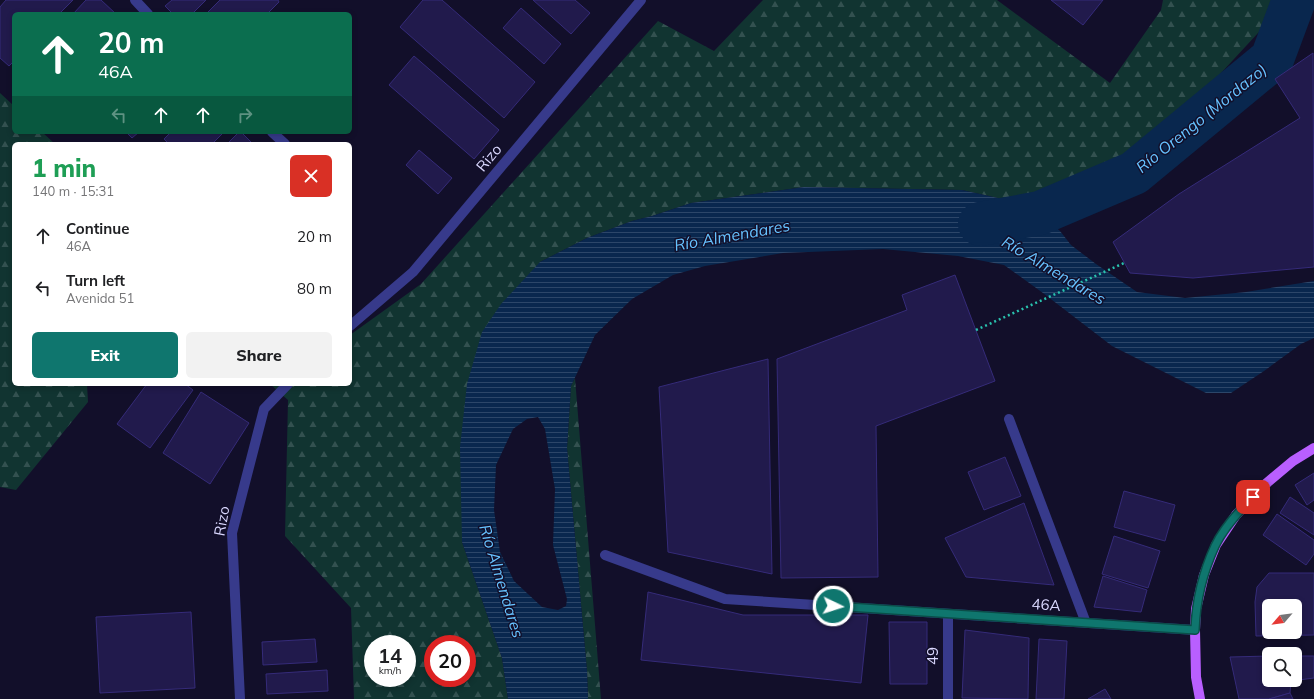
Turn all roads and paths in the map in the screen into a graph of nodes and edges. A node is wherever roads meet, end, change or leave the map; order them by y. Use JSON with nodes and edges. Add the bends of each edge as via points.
{"nodes":[{"id":1,"x":135,"y":0,"type":"edge"},
{"id":2,"x":641,"y":0,"type":"edge"},
{"id":3,"x":146,"y":12,"type":"edge"},
{"id":4,"x":274,"y":134,"type":"edge"},
{"id":5,"x":283,"y":142,"type":"edge"},
{"id":6,"x":1124,"y":262,"type":"dead end"},
{"id":7,"x":352,"y":324,"type":"edge"},
{"id":8,"x":976,"y":330,"type":"dead end"},
{"id":9,"x":286,"y":386,"type":"edge"},
{"id":10,"x":1009,"y":419,"type":"dead end"},
{"id":11,"x":1314,"y":448,"type":"edge"},
{"id":12,"x":605,"y":555,"type":"dead end"},
{"id":13,"x":948,"y":614,"type":"junction"},
{"id":14,"x":1086,"y":623,"type":"junction"},
{"id":15,"x":1195,"y":630,"type":"junction"},
{"id":16,"x":240,"y":699,"type":"edge"},
{"id":17,"x":948,"y":699,"type":"edge"},
{"id":18,"x":1200,"y":699,"type":"edge"}],
"edges":[{"from":1,"to":3,"type":"street"},
{"from":2,"to":7,"type":"street","name":"Rizo","via":[[413,272]]},
{"from":4,"to":5,"type":"street"},
{"from":6,"to":8,"type":"path"},
{"from":9,"to":16,"type":"street","name":"Rizo","via":[[264,409],[232,533]]},
{"from":10,"to":14,"type":"street"},
{"from":11,"to":15,"type":"main road","via":[[1293,461],[1262,487],[1236,515],[1216,545],[1204,575],[1196,609]]},
{"from":12,"to":13,"type":"street","name":"46A","via":[[725,599]]},
{"from":13,"to":14,"type":"street","name":"46A"},
{"from":13,"to":17,"type":"street","name":"49"},
{"from":14,"to":15,"type":"street","name":"46A"},
{"from":15,"to":18,"type":"main road","via":[[1196,677]]}]}
